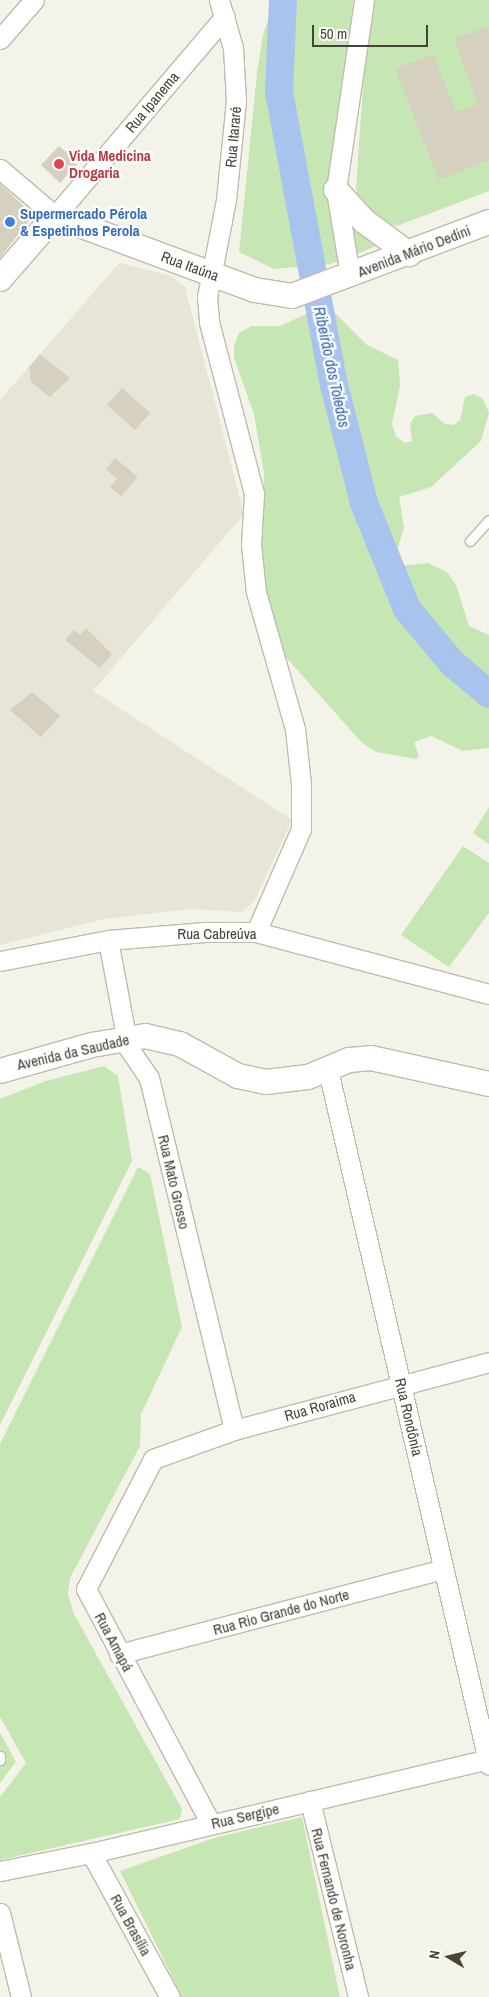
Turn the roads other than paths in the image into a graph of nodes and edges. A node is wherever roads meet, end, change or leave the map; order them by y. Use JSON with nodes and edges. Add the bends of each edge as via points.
{"nodes":[{"id":1,"x":34,"y":0,"type":"edge"},
{"id":2,"x":364,"y":0,"type":"edge"},
{"id":3,"x":222,"y":8,"type":"edge"},
{"id":4,"x":0,"y":39,"type":"edge"},
{"id":5,"x":0,"y":169,"type":"edge"},
{"id":6,"x":336,"y":190,"type":"junction"},
{"id":7,"x":55,"y":216,"type":"junction"},
{"id":8,"x":489,"y":222,"type":"edge"},
{"id":9,"x":409,"y":254,"type":"junction"},
{"id":10,"x":211,"y":273,"type":"junction"},
{"id":11,"x":344,"y":278,"type":"junction"},
{"id":12,"x":0,"y":279,"type":"edge"},
{"id":13,"x":489,"y":520,"type":"edge"},
{"id":14,"x":470,"y":541,"type":"dead end"},
{"id":15,"x":256,"y":932,"type":"junction"},
{"id":16,"x":108,"y":940,"type":"junction"},
{"id":17,"x":0,"y":961,"type":"edge"},
{"id":18,"x":489,"y":994,"type":"edge"},
{"id":19,"x":126,"y":1039,"type":"junction"},
{"id":20,"x":328,"y":1070,"type":"junction"},
{"id":21,"x":0,"y":1071,"type":"edge"},
{"id":22,"x":489,"y":1084,"type":"edge"},
{"id":23,"x":489,"y":1362,"type":"edge"},
{"id":24,"x":401,"y":1383,"type":"junction"},
{"id":25,"x":234,"y":1430,"type":"junction"},
{"id":26,"x":153,"y":1459,"type":"joint"},
{"id":27,"x":443,"y":1569,"type":"junction"},
{"id":28,"x":119,"y":1654,"type":"junction"},
{"id":29,"x":489,"y":1761,"type":"edge"},
{"id":30,"x":310,"y":1801,"type":"junction"},
{"id":31,"x":211,"y":1824,"type":"junction"},
{"id":32,"x":91,"y":1854,"type":"junction"},
{"id":33,"x":0,"y":1871,"type":"edge"},
{"id":34,"x":0,"y":1913,"type":"edge"},
{"id":35,"x":21,"y":1997,"type":"edge"},
{"id":36,"x":170,"y":1997,"type":"edge"},
{"id":37,"x":358,"y":1997,"type":"edge"}],
"edges":[{"from":1,"to":4,"type":"street"},
{"from":2,"to":6,"type":"street"},
{"from":3,"to":7,"type":"street","name":"Rua Ipanema"},
{"from":3,"to":10,"type":"street","name":"Rua Itararé","via":[[232,48],[236,101],[226,200]]},
{"from":5,"to":7,"type":"street","name":"Rua Itaúna"},
{"from":6,"to":9,"type":"street","via":[[364,220]]},
{"from":6,"to":11,"type":"street"},
{"from":7,"to":10,"type":"street","name":"Rua Itaúna"},
{"from":7,"to":12,"type":"street","name":"Rua Ipanema"},
{"from":8,"to":9,"type":"street","name":"Avenida Mário Dedini"},
{"from":9,"to":11,"type":"street","name":"Avenida Mário Dedini"},
{"from":10,"to":11,"type":"street","name":"Rua Itaúna","via":[[255,290],[292,296]]},
{"from":10,"to":15,"type":"street","name":"Rua Itararé","via":[[207,298],[209,322],[254,494],[251,544],[256,592],[295,729],[301,784],[301,829]]},
{"from":13,"to":14,"type":"lane"},
{"from":15,"to":16,"type":"street","name":"Rua Cabreúva","via":[[205,932]]},
{"from":15,"to":18,"type":"street","name":"Rua Cabreúva"},
{"from":16,"to":17,"type":"street","name":"Rua Cabreúva"},
{"from":16,"to":19,"type":"street","name":"Rua Mato Grosso"},
{"from":19,"to":20,"type":"street","name":"Avenida da Saudade","via":[[161,1038],[180,1044],[238,1076],[266,1082],[289,1082]]},
{"from":19,"to":21,"type":"street","name":"Avenida da Saudade","via":[[27,1061]]},
{"from":19,"to":25,"type":"street","name":"Rua Mato Grosso","via":[[150,1078]]},
{"from":20,"to":22,"type":"street","name":"Avenida da Saudade","via":[[349,1060],[391,1059]]},
{"from":20,"to":24,"type":"street","name":"Rua Rondônia"},
{"from":23,"to":24,"type":"street","name":"Rua Roraima"},
{"from":24,"to":25,"type":"street","name":"Rua Roraima"},
{"from":24,"to":27,"type":"street","name":"Rua Rondônia"},
{"from":25,"to":26,"type":"street","name":"Rua Roraima"},
{"from":26,"to":28,"type":"street","name":"Rua Amapá","via":[[86,1589]]},
{"from":27,"to":28,"type":"street","name":"Rua Rio Grande do Norte"},
{"from":27,"to":29,"type":"street","name":"Rua Rondônia"},
{"from":28,"to":31,"type":"street","name":"Rua Amapá"},
{"from":29,"to":30,"type":"street","name":"Rua Sergipe"},
{"from":30,"to":31,"type":"street","name":"Rua Sergipe"},
{"from":30,"to":37,"type":"street","name":"Rua Fernando de Noronha"},
{"from":31,"to":32,"type":"street","name":"Rua Sergipe"},
{"from":32,"to":33,"type":"street","name":"Rua Sergipe"},
{"from":32,"to":36,"type":"street","name":"Rua Brasília"},
{"from":34,"to":35,"type":"street"}]}
